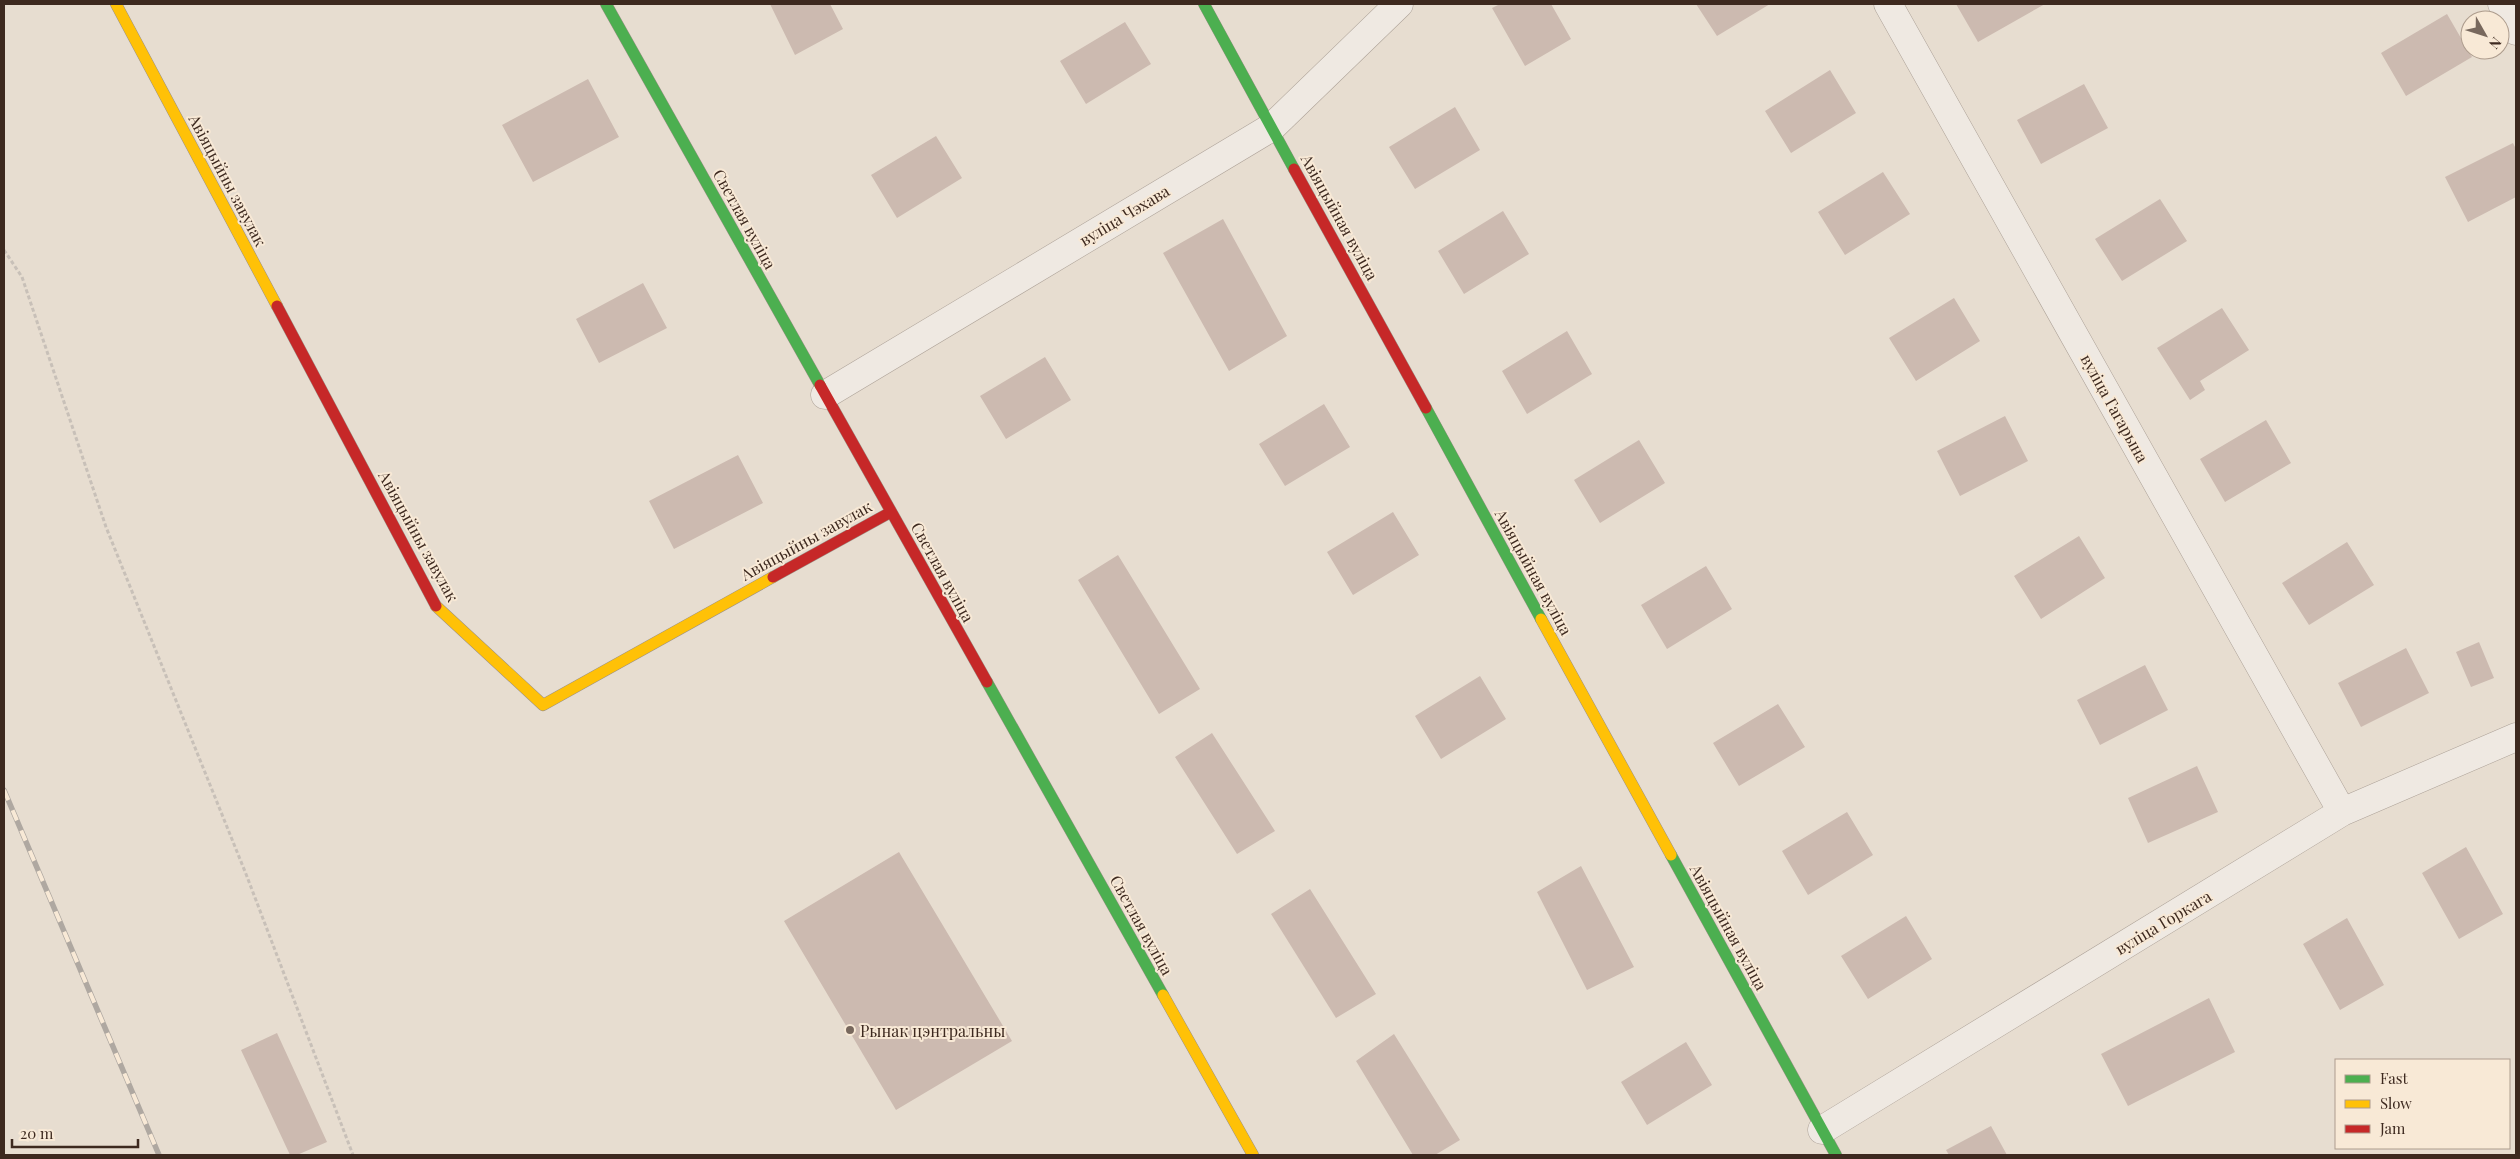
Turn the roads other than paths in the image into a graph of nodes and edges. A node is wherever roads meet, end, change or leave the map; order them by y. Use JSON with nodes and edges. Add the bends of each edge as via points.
{"nodes":[{"id":1,"x":116,"y":4,"type":"edge"},
{"id":2,"x":606,"y":4,"type":"edge"},
{"id":3,"x":1204,"y":4,"type":"edge"},
{"id":4,"x":1398,"y":4,"type":"edge"},
{"id":5,"x":1888,"y":4,"type":"edge"},
{"id":6,"x":2502,"y":4,"type":"edge"},
{"id":7,"x":2516,"y":31,"type":"edge"},
{"id":8,"x":1272,"y":127,"type":"junction"},
{"id":9,"x":825,"y":394,"type":"junction"},
{"id":10,"x":891,"y":512,"type":"junction"},
{"id":11,"x":2516,"y":737,"type":"edge"},
{"id":12,"x":2342,"y":812,"type":"junction"},
{"id":13,"x":1822,"y":1130,"type":"junction"},
{"id":14,"x":1252,"y":1155,"type":"edge"},
{"id":15,"x":1836,"y":1155,"type":"edge"}],
"edges":[{"from":1,"to":10,"type":"street","name":"Авіяцыйны завулак","via":[[438,609],[543,705]]},
{"from":2,"to":9,"type":"street","name":"Светлая вуліца"},
{"from":3,"to":8,"type":"street","name":"Авіяцыйная вуліца"},
{"from":4,"to":8,"type":"street","name":"вуліца Чэхава"},
{"from":5,"to":12,"type":"street","name":"вуліца Гагарына"},
{"from":6,"to":7,"type":"street"},
{"from":8,"to":9,"type":"street","name":"вуліца Чэхава"},
{"from":8,"to":13,"type":"street","name":"Авіяцыйная вуліца"},
{"from":9,"to":10,"type":"street","name":"Светлая вуліца"},
{"from":10,"to":14,"type":"street","name":"Светлая вуліца"},
{"from":11,"to":12,"type":"street","name":"вуліца Горкага"},
{"from":12,"to":13,"type":"street","name":"вуліца Горкага"},
{"from":13,"to":15,"type":"street","name":"Авіяцыйная вуліца"}]}
